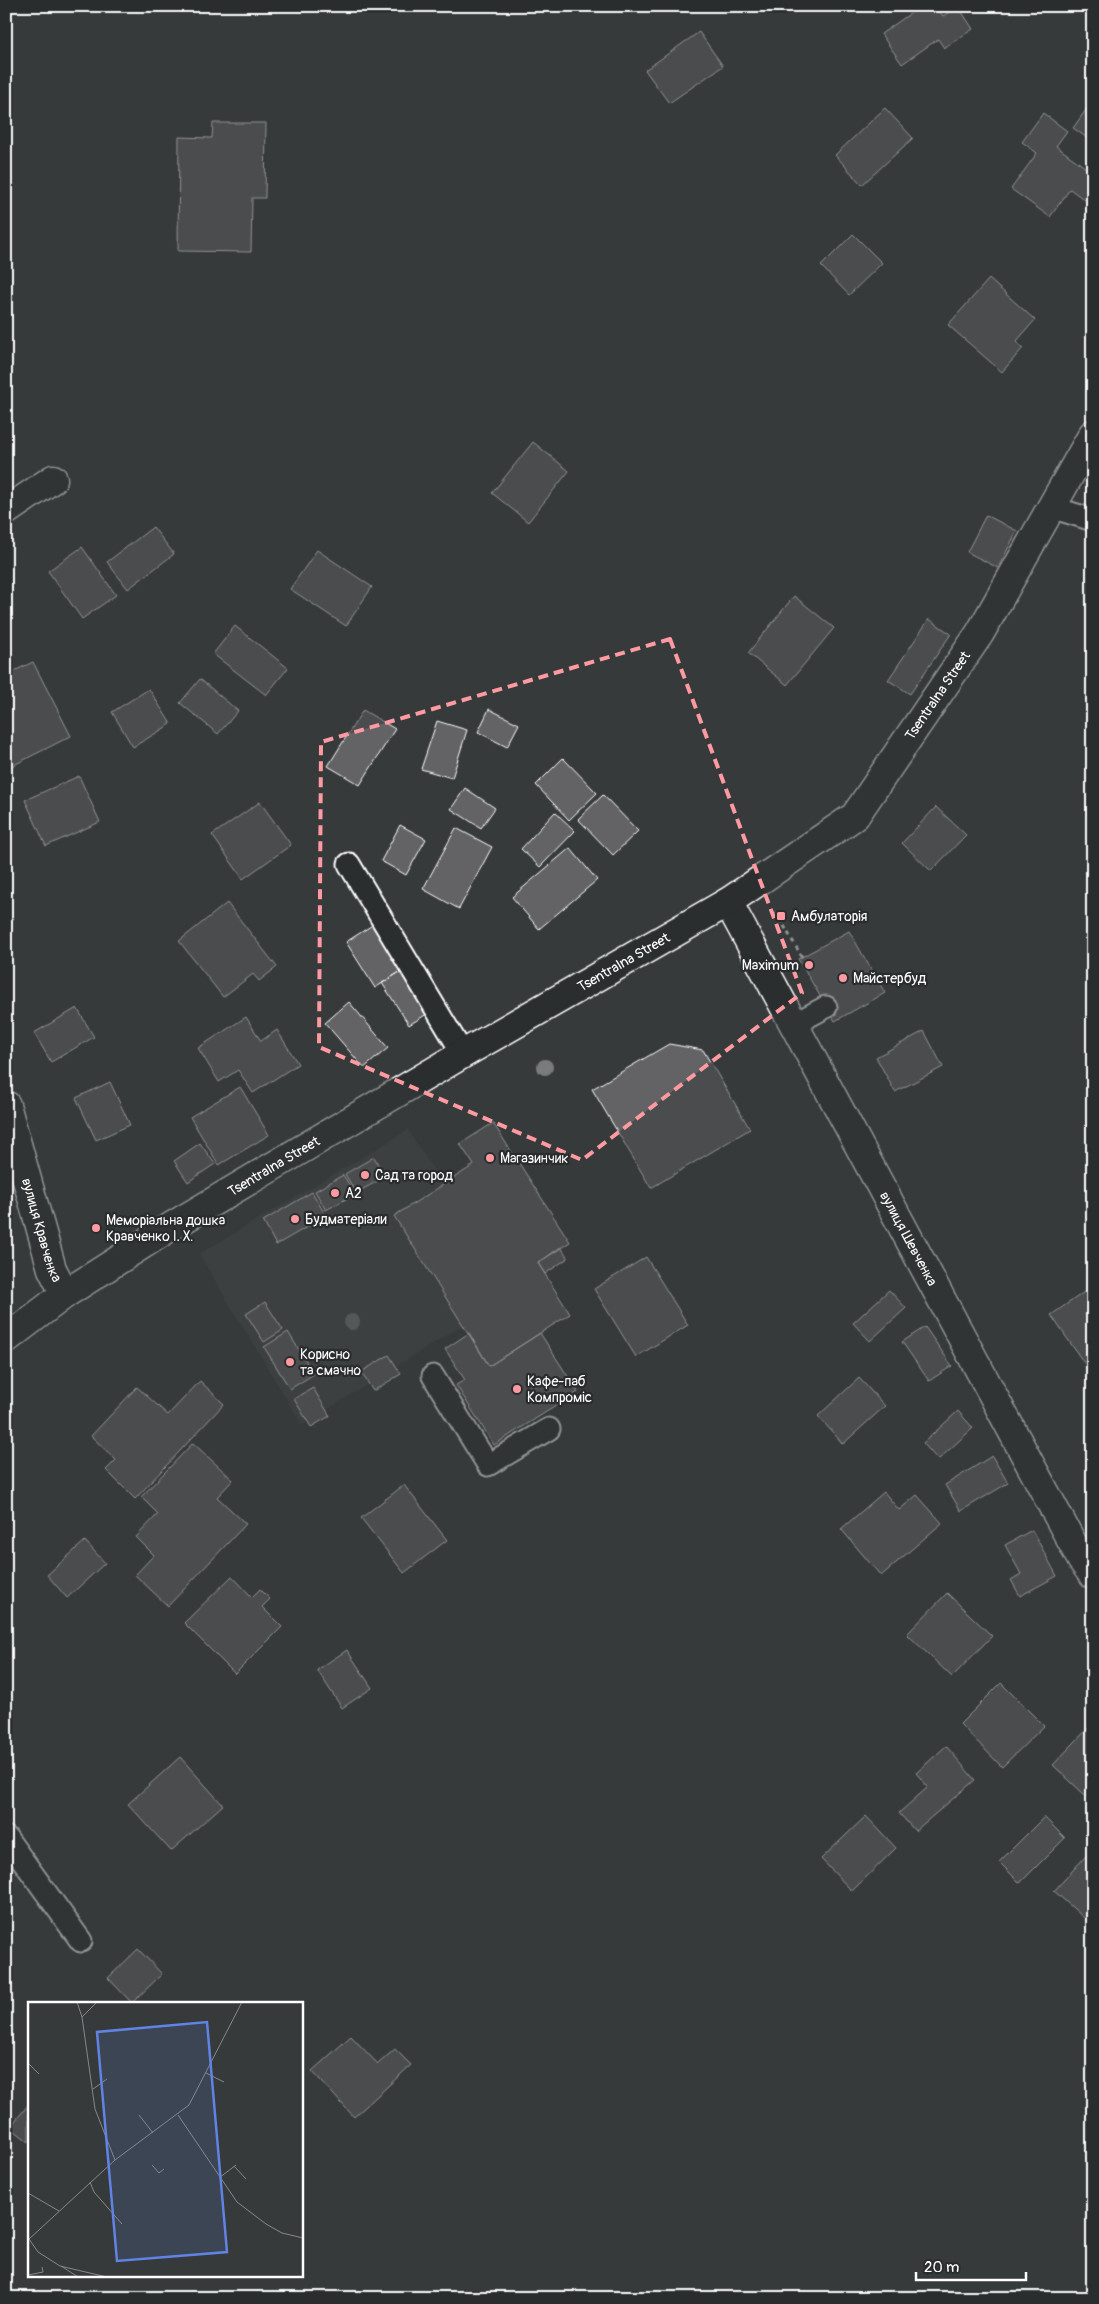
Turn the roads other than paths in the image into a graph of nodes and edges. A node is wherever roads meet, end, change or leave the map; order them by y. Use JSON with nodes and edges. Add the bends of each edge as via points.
{"nodes":[{"id":1,"x":1093,"y":434,"type":"edge"},
{"id":2,"x":53,"y":479,"type":"dead end"},
{"id":3,"x":1051,"y":507,"type":"junction"},
{"id":4,"x":6,"y":511,"type":"edge"},
{"id":5,"x":1093,"y":520,"type":"edge"},
{"id":6,"x":349,"y":864,"type":"dead end"},
{"id":7,"x":728,"y":902,"type":"junction"},
{"id":8,"x":826,"y":1007,"type":"dead end"},
{"id":9,"x":794,"y":1024,"type":"junction"},
{"id":10,"x":463,"y":1054,"type":"junction"},
{"id":11,"x":6,"y":1105,"type":"edge"},
{"id":12,"x":65,"y":1294,"type":"junction"},
{"id":13,"x":6,"y":1340,"type":"edge"},
{"id":14,"x":433,"y":1376,"type":"dead end"},
{"id":15,"x":549,"y":1429,"type":"dead end"},
{"id":16,"x":1089,"y":1562,"type":"edge"},
{"id":17,"x":6,"y":1837,"type":"edge"},
{"id":18,"x":81,"y":1941,"type":"dead end"}],
"edges":[{"from":1,"to":3,"type":"street","name":"Tsentralna Street"},
{"from":2,"to":4,"type":"street"},
{"from":3,"to":5,"type":"lane"},
{"from":3,"to":7,"type":"street","name":"Tsentralna Street","via":[[980,633],[854,816]]},
{"from":6,"to":10,"type":"lane"},
{"from":7,"to":9,"type":"street","name":"вулиця Шевченка"},
{"from":7,"to":10,"type":"street","name":"Tsentralna Street"},
{"from":8,"to":9,"type":"lane"},
{"from":9,"to":16,"type":"street","name":"вулиця Шевченка"},
{"from":10,"to":12,"type":"street","name":"Tsentralna Street","via":[[167,1229]]},
{"from":11,"to":12,"type":"street","name":"вулиця Кравченка","via":[[52,1269]]},
{"from":12,"to":13,"type":"street","name":"Tsentralna Street"},
{"from":14,"to":15,"type":"lane","via":[[488,1465]]},
{"from":17,"to":18,"type":"lane"}]}
